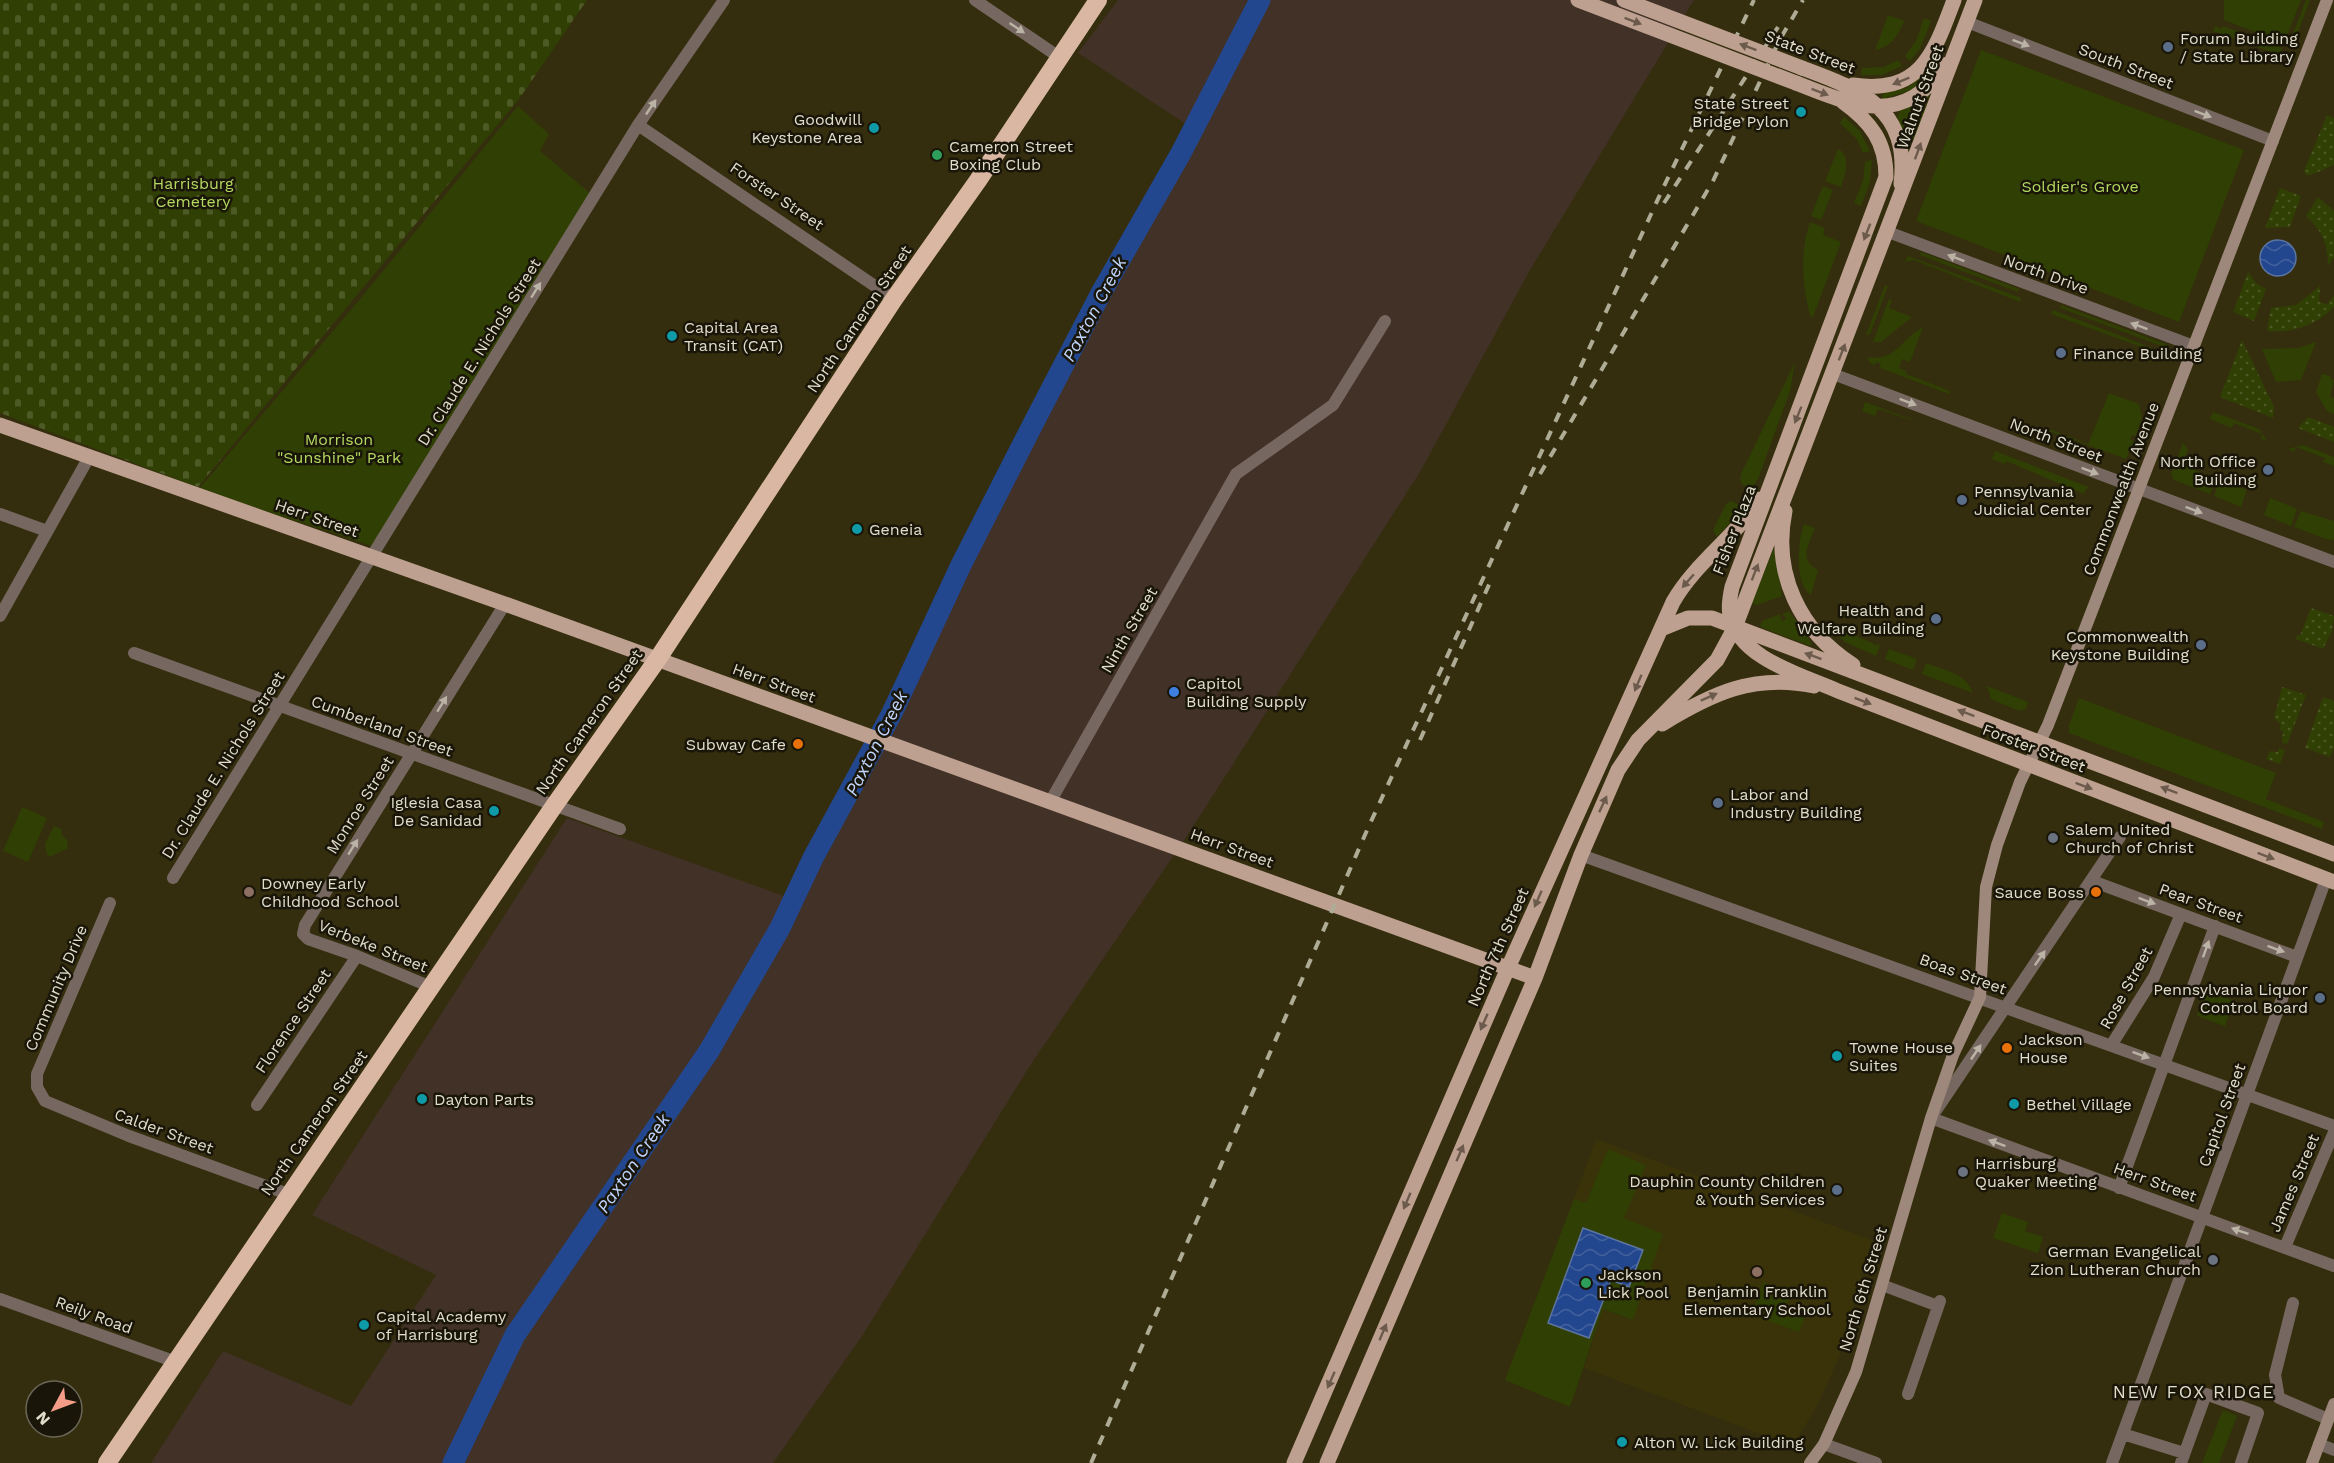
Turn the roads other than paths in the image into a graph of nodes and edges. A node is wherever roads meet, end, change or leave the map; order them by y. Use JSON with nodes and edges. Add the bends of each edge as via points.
{"nodes":[{"id":1,"x":724,"y":0,"type":"edge"},
{"id":2,"x":975,"y":0,"type":"edge"},
{"id":3,"x":1098,"y":0,"type":"edge"},
{"id":4,"x":1578,"y":0,"type":"edge"},
{"id":5,"x":1624,"y":0,"type":"edge"},
{"id":6,"x":1954,"y":0,"type":"edge"},
{"id":7,"x":1975,"y":0,"type":"edge"},
{"id":8,"x":2327,"y":0,"type":"edge"},
{"id":9,"x":1967,"y":22,"type":"junction"},
{"id":10,"x":1957,"y":49,"type":"junction"},
{"id":11,"x":1059,"y":57,"type":"junction"},
{"id":12,"x":1845,"y":84,"type":"junction"},
{"id":13,"x":1843,"y":102,"type":"junction"},
{"id":14,"x":1881,"y":108,"type":"junction"},
{"id":15,"x":638,"y":125,"type":"junction"},
{"id":16,"x":2273,"y":141,"type":"junction"},
{"id":17,"x":1898,"y":206,"type":"junction"},
{"id":18,"x":1888,"y":232,"type":"junction"},
{"id":19,"x":894,"y":299,"type":"junction"},
{"id":20,"x":1385,"y":321,"type":"dead end"},
{"id":21,"x":2194,"y":346,"type":"junction"},
{"id":22,"x":1833,"y":374,"type":"junction"},
{"id":23,"x":0,"y":425,"type":"edge"},
{"id":24,"x":89,"y":457,"type":"junction"},
{"id":25,"x":1776,"y":470,"type":"junction"},
{"id":26,"x":1791,"y":485,"type":"junction"},
{"id":27,"x":2139,"y":489,"type":"junction"},
{"id":28,"x":0,"y":514,"type":"edge"},
{"id":29,"x":47,"y":531,"type":"junction"},
{"id":30,"x":371,"y":556,"type":"junction"},
{"id":31,"x":2334,"y":562,"type":"edge"},
{"id":32,"x":505,"y":604,"type":"junction"},
{"id":33,"x":2,"y":610,"type":"edge"},
{"id":34,"x":1735,"y":627,"type":"junction"},
{"id":35,"x":1661,"y":629,"type":"junction"},
{"id":36,"x":134,"y":653,"type":"dead end"},
{"id":37,"x":657,"y":660,"type":"junction"},
{"id":38,"x":1868,"y":675,"type":"junction"},
{"id":39,"x":1838,"y":692,"type":"junction"},
{"id":40,"x":279,"y":706,"type":"junction"},
{"id":41,"x":2041,"y":741,"type":"junction"},
{"id":42,"x":411,"y":754,"type":"junction"},
{"id":43,"x":1627,"y":754,"type":"junction"},
{"id":44,"x":2029,"y":765,"type":"junction"},
{"id":45,"x":1050,"y":802,"type":"junction"},
{"id":46,"x":554,"y":806,"type":"junction"},
{"id":47,"x":620,"y":829,"type":"dead end"},
{"id":48,"x":2120,"y":837,"type":"dead end"},
{"id":49,"x":2334,"y":854,"type":"edge"},
{"id":50,"x":1581,"y":855,"type":"junction"},
{"id":51,"x":173,"y":878,"type":"dead end"},
{"id":52,"x":2092,"y":881,"type":"junction"},
{"id":53,"x":2330,"y":881,"type":"edge"},
{"id":54,"x":110,"y":903,"type":"dead end"},
{"id":55,"x":2181,"y":914,"type":"junction"},
{"id":56,"x":2215,"y":926,"type":"junction"},
{"id":57,"x":303,"y":934,"type":"joint"},
{"id":58,"x":357,"y":956,"type":"junction"},
{"id":59,"x":2297,"y":957,"type":"junction"},
{"id":60,"x":1508,"y":968,"type":"junction"},
{"id":61,"x":1536,"y":978,"type":"junction"},
{"id":62,"x":431,"y":987,"type":"junction"},
{"id":63,"x":1980,"y":997,"type":"junction"},
{"id":64,"x":2007,"y":1007,"type":"junction"},
{"id":65,"x":2112,"y":1044,"type":"junction"},
{"id":66,"x":2165,"y":1064,"type":"junction"},
{"id":67,"x":37,"y":1087,"type":"joint"},
{"id":68,"x":2247,"y":1094,"type":"junction"},
{"id":69,"x":257,"y":1105,"type":"dead end"},
{"id":70,"x":1931,"y":1118,"type":"junction"},
{"id":71,"x":2334,"y":1126,"type":"edge"},
{"id":72,"x":2334,"y":1132,"type":"edge"},
{"id":73,"x":2119,"y":1188,"type":"junction"},
{"id":74,"x":288,"y":1194,"type":"junction"},
{"id":75,"x":2202,"y":1218,"type":"junction"},
{"id":76,"x":2285,"y":1247,"type":"junction"},
{"id":77,"x":2334,"y":1266,"type":"edge"},
{"id":78,"x":1882,"y":1286,"type":"junction"},
{"id":79,"x":0,"y":1299,"type":"edge"},
{"id":80,"x":2293,"y":1303,"type":"dead end"},
{"id":81,"x":176,"y":1362,"type":"junction"},
{"id":82,"x":1908,"y":1394,"type":"dead end"},
{"id":83,"x":2334,"y":1404,"type":"edge"},
{"id":84,"x":2328,"y":1419,"type":"junction"},
{"id":85,"x":2123,"y":1434,"type":"junction"},
{"id":86,"x":1824,"y":1444,"type":"junction"},
{"id":87,"x":2319,"y":1444,"type":"junction"},
{"id":88,"x":2334,"y":1450,"type":"edge"},
{"id":89,"x":2182,"y":1458,"type":"edge"},
{"id":90,"x":107,"y":1463,"type":"edge"},
{"id":91,"x":1294,"y":1463,"type":"edge"},
{"id":92,"x":1327,"y":1463,"type":"edge"},
{"id":93,"x":1810,"y":1463,"type":"edge"},
{"id":94,"x":1876,"y":1463,"type":"edge"},
{"id":95,"x":2112,"y":1463,"type":"edge"},
{"id":96,"x":2241,"y":1463,"type":"edge"},
{"id":97,"x":2312,"y":1463,"type":"edge"}],
"edges":[{"from":15,"to":1,"type":"street","name":"Dr. Claude E. Nichols Street","one_way":true},
{"from":2,"to":11,"type":"street","one_way":true},
{"from":3,"to":11,"type":"highway","name":"North Cameron Street"},
{"from":4,"to":13,"type":"main road","name":"State Street","one_way":true,"bridge":true},
{"from":12,"to":5,"type":"main road","name":"State Street","one_way":true,"bridge":true},
{"from":6,"to":12,"type":"main road","name":"Walnut Street","one_way":true,"via":[[1930,58],[1908,79],[1880,87]]},
{"from":7,"to":9,"type":"main road","name":"Walnut Street"},
{"from":8,"to":16,"type":"main road","name":"Commonwealth Avenue"},
{"from":9,"to":10,"type":"main road","name":"Walnut Street"},
{"from":9,"to":16,"type":"street","name":"South Street","one_way":true},
{"from":10,"to":14,"type":"main road","via":[[1922,89]]},
{"from":17,"to":10,"type":"main road","name":"Walnut Street","one_way":true},
{"from":11,"to":19,"type":"highway","name":"North Cameron Street"},
{"from":12,"to":14,"type":"main road","name":"State Street"},
{"from":13,"to":14,"type":"main road"},
{"from":13,"to":25,"type":"main road","name":"Fisher Plaza","one_way":true,"via":[[1877,134],[1885,154],[1886,177]]},
{"from":14,"to":17,"type":"main road","name":"State Street","via":[[1897,133],[1901,148]]},
{"from":15,"to":19,"type":"street","name":"Forster Street"},
{"from":30,"to":15,"type":"street","name":"Dr. Claude E. Nichols Street","one_way":true},
{"from":16,"to":21,"type":"main road","name":"Commonwealth Avenue"},
{"from":17,"to":18,"type":"main road"},
{"from":21,"to":18,"type":"street","name":"North Drive","one_way":true},
{"from":22,"to":18,"type":"main road","one_way":true},
{"from":19,"to":37,"type":"highway","name":"North Cameron Street"},
{"from":20,"to":45,"type":"street","name":"Ninth Street","via":[[1333,405],[1236,474]]},
{"from":21,"to":27,"type":"main road","name":"Commonwealth Avenue"},
{"from":22,"to":26,"type":"main road"},
{"from":22,"to":27,"type":"street","name":"North Street","one_way":true},
{"from":23,"to":24,"type":"main road","name":"Herr Street"},
{"from":24,"to":29,"type":"street"},
{"from":24,"to":30,"type":"main road","name":"Herr Street"},
{"from":25,"to":34,"type":"main road","name":"Fisher Plaza","via":[[1732,587],[1729,611]]},
{"from":25,"to":35,"type":"main road","name":"North 7th Street","one_way":true,"via":[[1747,516],[1680,590]]},
{"from":34,"to":26,"type":"main road","one_way":true},
{"from":26,"to":38,"type":"main road","via":[[1782,536],[1790,591],[1818,636]]},
{"from":27,"to":31,"type":"street","name":"North Street","one_way":true},
{"from":27,"to":41,"type":"main road","name":"Commonwealth Avenue"},
{"from":28,"to":29,"type":"street"},
{"from":29,"to":33,"type":"street"},
{"from":30,"to":32,"type":"main road","name":"Herr Street"},
{"from":30,"to":40,"type":"street","name":"Dr. Claude E. Nichols Street"},
{"from":32,"to":37,"type":"main road","name":"Herr Street"},
{"from":42,"to":32,"type":"street","name":"Monroe Street","one_way":true},
{"from":34,"to":35,"type":"main road","name":"Forster Street","via":[[1700,616]]},
{"from":38,"to":34,"type":"main road","name":"Forster Street","one_way":true},
{"from":34,"to":39,"type":"main road","name":"Forster Street","via":[[1761,655]]},
{"from":34,"to":43,"type":"main road","via":[[1705,675],[1650,726]]},
{"from":35,"to":60,"type":"main road","name":"North 7th Street","one_way":true},
{"from":36,"to":40,"type":"street","name":"Cumberland Street"},
{"from":37,"to":45,"type":"main road","name":"Herr Street"},
{"from":37,"to":46,"type":"highway","name":"North Cameron Street"},
{"from":41,"to":38,"type":"main road","name":"Forster Street","one_way":true},
{"from":43,"to":39,"type":"main road","one_way":true,"via":[[1657,728],[1725,690],[1783,682]]},
{"from":39,"to":44,"type":"main road","name":"Forster Street","one_way":true},
{"from":40,"to":42,"type":"street","name":"Cumberland Street"},
{"from":40,"to":51,"type":"street","name":"Dr. Claude E. Nichols Street"},
{"from":41,"to":44,"type":"main road","name":"Commonwealth Avenue"},
{"from":49,"to":41,"type":"main road","name":"Forster Street","one_way":true},
{"from":42,"to":46,"type":"street","name":"Cumberland Street"},
{"from":57,"to":42,"type":"street","name":"Monroe Street","one_way":true},
{"from":50,"to":43,"type":"main road","one_way":true},
{"from":44,"to":53,"type":"main road","name":"Forster Street","one_way":true},
{"from":44,"to":63,"type":"main road","name":"Commonwealth Avenue","via":[[1997,845],[1986,887]]},
{"from":45,"to":60,"type":"main road","name":"Herr Street"},
{"from":46,"to":47,"type":"street","name":"Cumberland Street"},
{"from":46,"to":62,"type":"highway","name":"North Cameron Street"},
{"from":48,"to":52,"type":"street","name":"North 6th Street"},
{"from":50,"to":61,"type":"main road"},
{"from":50,"to":63,"type":"street","name":"Boas Street"},
{"from":52,"to":55,"type":"street","name":"Pear Street","one_way":true},
{"from":64,"to":52,"type":"street","name":"North 6th Street","one_way":true},
{"from":53,"to":59,"type":"street","name":"Capitol Street"},
{"from":54,"to":67,"type":"street","name":"Community Drive","via":[[37,1074]]},
{"from":55,"to":56,"type":"street","name":"Pear Street"},
{"from":55,"to":65,"type":"street","name":"Rose Street","via":[[2154,977]]},
{"from":56,"to":59,"type":"street","name":"Pear Street","one_way":true},
{"from":66,"to":56,"type":"street","one_way":true},
{"from":57,"to":58,"type":"street","name":"Verbeke Street"},
{"from":58,"to":62,"type":"street","name":"Verbeke Street"},
{"from":58,"to":69,"type":"street","name":"Florence Street"},
{"from":59,"to":68,"type":"street","name":"Capitol Street"},
{"from":60,"to":61,"type":"main road","name":"Herr Street"},
{"from":60,"to":91,"type":"main road","name":"North 7th Street","one_way":true},
{"from":92,"to":61,"type":"main road","one_way":true},
{"from":62,"to":74,"type":"highway","name":"North Cameron Street"},
{"from":63,"to":64,"type":"street","name":"Boas Street"},
{"from":63,"to":70,"type":"main road","name":"North 6th Street","via":[[1953,1055]]},
{"from":64,"to":65,"type":"street","name":"Boas Street"},
{"from":70,"to":64,"type":"street","name":"North 6th Street","one_way":true},
{"from":65,"to":66,"type":"street","name":"Boas Street","one_way":true},
{"from":66,"to":68,"type":"street","name":"Boas Street"},
{"from":66,"to":73,"type":"street"},
{"from":67,"to":74,"type":"street","name":"Calder Street","via":[[45,1101],[63,1111]]},
{"from":68,"to":71,"type":"street","name":"Boas Street"},
{"from":68,"to":75,"type":"street","name":"Capitol Street"},
{"from":73,"to":70,"type":"street","name":"Herr Street","one_way":true},
{"from":70,"to":78,"type":"main road","name":"North 6th Street"},
{"from":72,"to":76,"type":"street","name":"James Street"},
{"from":73,"to":75,"type":"street","name":"Herr Street"},
{"from":74,"to":81,"type":"highway","name":"North Cameron Street"},
{"from":76,"to":75,"type":"street","name":"Herr Street","one_way":true},
{"from":75,"to":85,"type":"street","name":"Capitol Street"},
{"from":76,"to":77,"type":"street","name":"Herr Street"},
{"from":78,"to":82,"type":"street","via":[[1939,1304]]},
{"from":78,"to":86,"type":"main road","name":"North 6th Street","via":[[1856,1372]]},
{"from":79,"to":81,"type":"street","name":"Reily Road"},
{"from":80,"to":84,"type":"street","via":[[2275,1375],[2279,1398]]},
{"from":81,"to":90,"type":"highway","name":"North Cameron Street"},
{"from":83,"to":84,"type":"main road"},
{"from":84,"to":87,"type":"main road"},
{"from":85,"to":89,"type":"street"},
{"from":85,"to":95,"type":"street","name":"Capitol Street"},
{"from":86,"to":93,"type":"main road","name":"North 6th Street"},
{"from":86,"to":94,"type":"street"},
{"from":87,"to":88,"type":"street"},
{"from":87,"to":97,"type":"main road"},
{"from":89,"to":96,"type":"street","via":[[2205,1394],[2258,1413]]}]}
